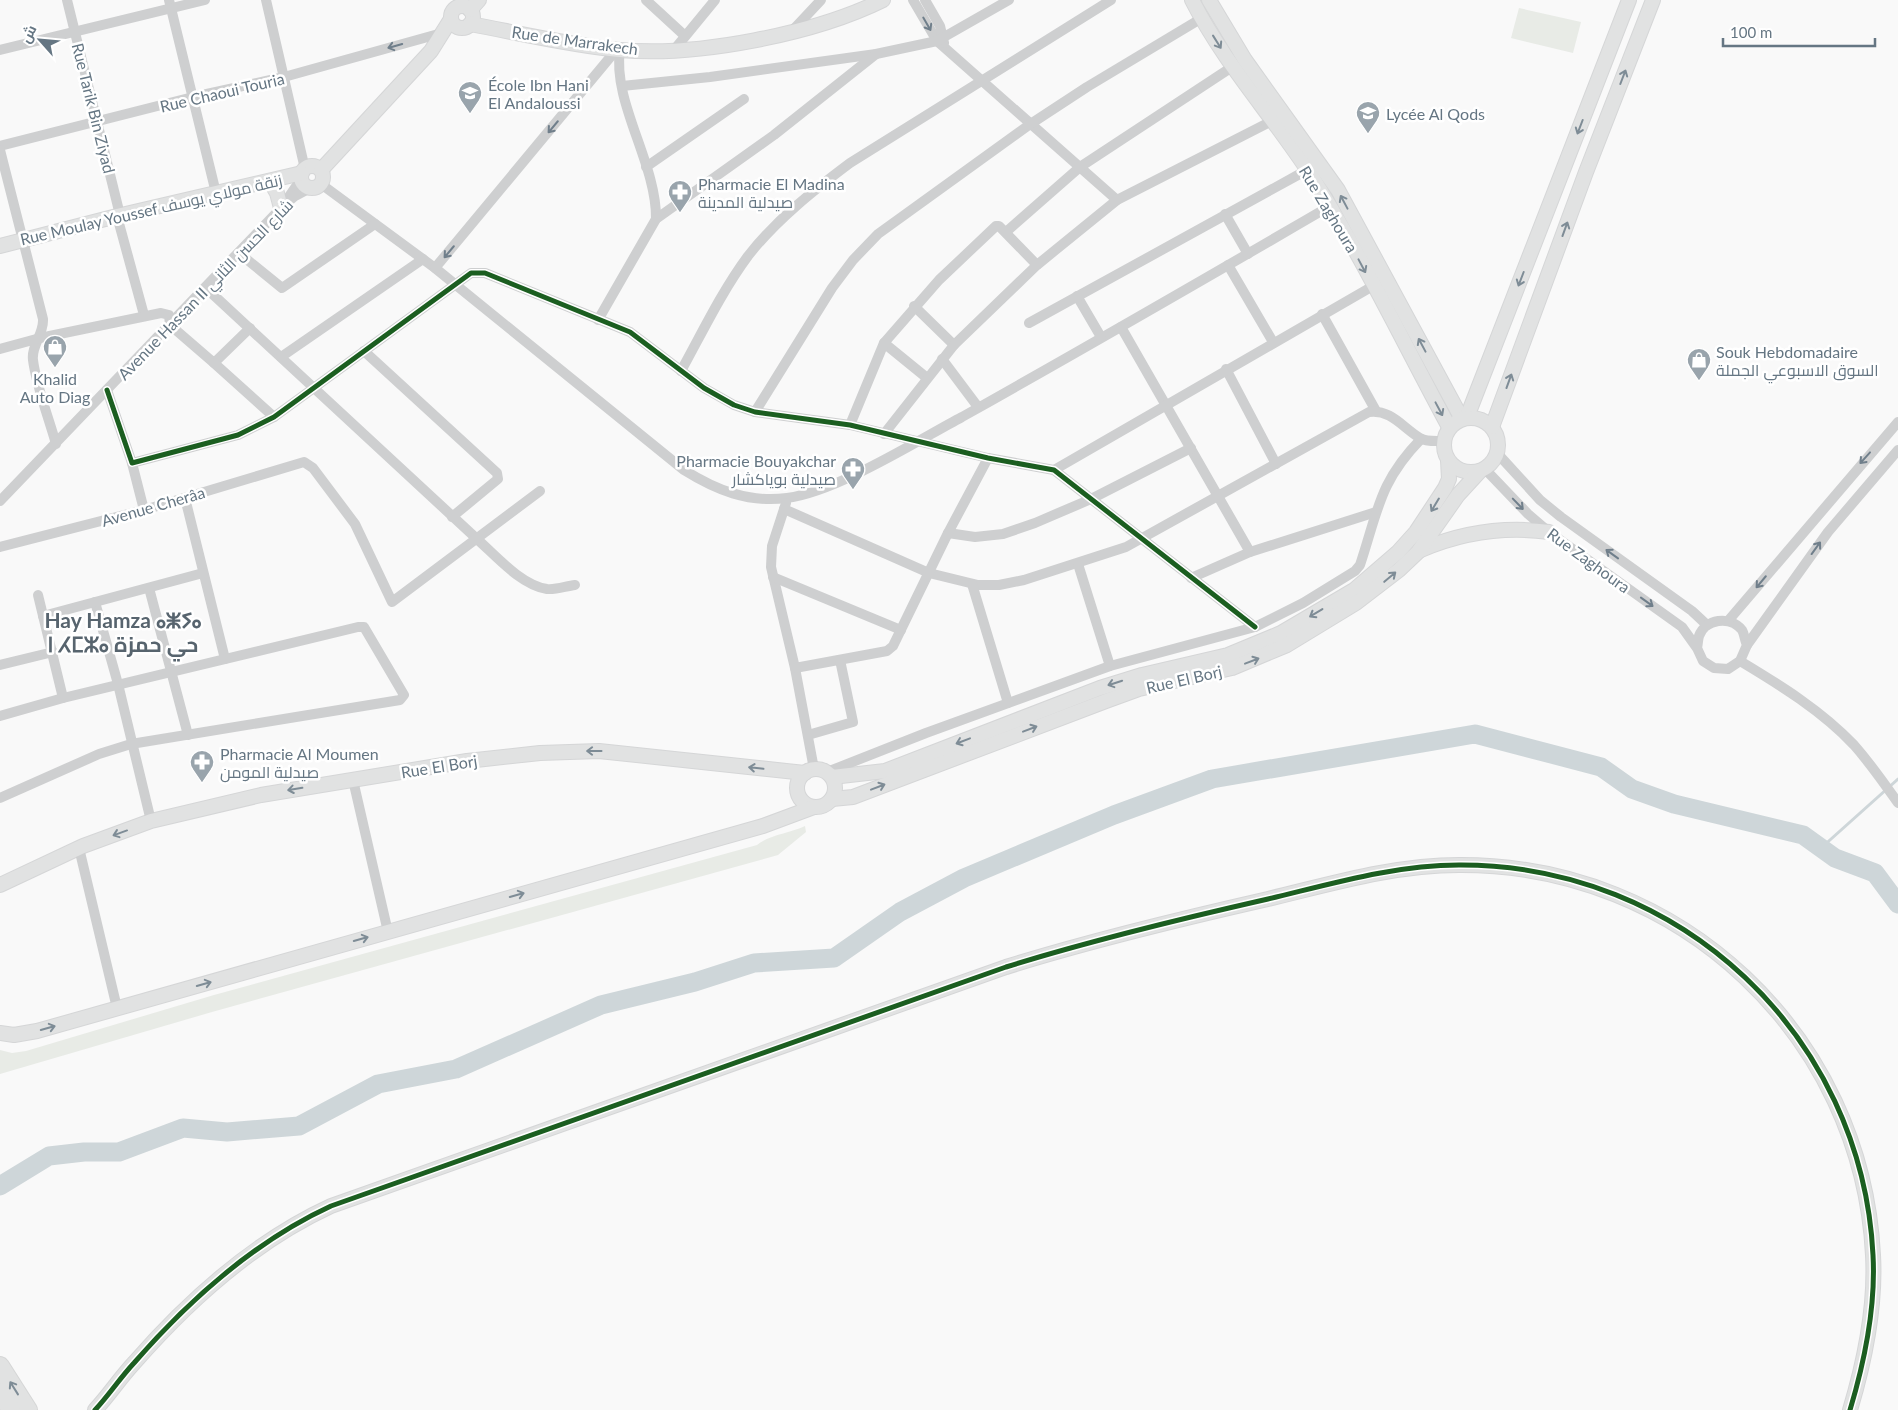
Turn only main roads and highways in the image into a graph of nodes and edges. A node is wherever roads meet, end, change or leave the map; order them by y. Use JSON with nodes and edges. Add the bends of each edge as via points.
{"nodes":[{"id":1,"x":883,"y":0,"type":"edge"},
{"id":2,"x":1192,"y":0,"type":"edge"},
{"id":3,"x":1208,"y":0,"type":"edge"},
{"id":4,"x":1629,"y":0,"type":"edge"},
{"id":5,"x":1653,"y":0,"type":"edge"},
{"id":6,"x":475,"y":5,"type":"edge"},
{"id":7,"x":451,"y":10,"type":"edge"},
{"id":8,"x":466,"y":26,"type":"junction"},
{"id":9,"x":431,"y":51,"type":"junction"},
{"id":10,"x":1566,"y":165,"type":"junction"},
{"id":11,"x":1586,"y":172,"type":"junction"},
{"id":12,"x":270,"y":181,"type":"junction"},
{"id":13,"x":281,"y":208,"type":"road end"},
{"id":14,"x":0,"y":246,"type":"edge"},
{"id":15,"x":1464,"y":418,"type":"junction"},
{"id":16,"x":1492,"y":427,"type":"junction"},
{"id":17,"x":1449,"y":428,"type":"junction"},
{"id":18,"x":1448,"y":460,"type":"junction"},
{"id":19,"x":1482,"y":470,"type":"junction"},
{"id":20,"x":1549,"y":532,"type":"road end"},
{"id":21,"x":1418,"y":552,"type":"junction"},
{"id":22,"x":820,"y":773,"type":"junction"},
{"id":23,"x":832,"y":800,"type":"junction"},
{"id":24,"x":814,"y":807,"type":"junction"},
{"id":25,"x":0,"y":885,"type":"edge"},
{"id":26,"x":0,"y":1033,"type":"edge"},
{"id":27,"x":0,"y":1366,"type":"edge"},
{"id":28,"x":0,"y":1392,"type":"edge"},
{"id":29,"x":103,"y":1405,"type":"edge"},
{"id":30,"x":11,"y":1410,"type":"edge"},
{"id":31,"x":28,"y":1410,"type":"edge"},
{"id":32,"x":95,"y":1410,"type":"edge"},
{"id":33,"x":1850,"y":1410,"type":"edge"}],
"edges":[{"from":1,"to":8,"type":"main road","name":"Rue de Marrakech","via":[[793,30],[736,43],[674,50],[619,50]]},
{"from":2,"to":17,"type":"main road","name":"Rue Zaghoura","one_way":true,"via":[[1232,67],[1308,170],[1330,206]]},
{"from":15,"to":3,"type":"main road","name":"Rue Zaghoura","one_way":true,"via":[[1338,190],[1245,60]]},
{"from":4,"to":10,"type":"main road","one_way":true},
{"from":11,"to":5,"type":"main road","one_way":true},
{"from":6,"to":7,"type":"main road"},
{"from":6,"to":8,"type":"main road"},
{"from":7,"to":8,"type":"main road","via":[[454,25]]},
{"from":7,"to":9,"type":"main road"},
{"from":8,"to":9,"type":"main road"},
{"from":9,"to":12,"type":"main road","name":"Rue Moulay Youssef زنقة مولاي يوسف","via":[[310,177]]},
{"from":10,"to":11,"type":"main road"},
{"from":10,"to":15,"type":"main road","one_way":true},
{"from":16,"to":11,"type":"main road","one_way":true},
{"from":12,"to":13,"type":"main road"},
{"from":12,"to":14,"type":"main road","name":"Rue Moulay Youssef زنقة مولاي يوسف","via":[[118,215]]},
{"from":15,"to":16,"type":"main road","via":[[1481,419]]},
{"from":15,"to":17,"type":"main road"},
{"from":16,"to":19,"type":"main road","via":[[1498,439],[1497,453]]},
{"from":17,"to":18,"type":"main road","via":[[1444,441]]},
{"from":18,"to":19,"type":"main road","via":[[1462,471]]},
{"from":18,"to":22,"type":"main road","name":"Rue El Borj","one_way":true,"via":[[1450,479],[1421,525],[1398,552],[1354,590],[1281,633],[1228,655],[1100,688],[884,771]]},
{"from":19,"to":21,"type":"main road","name":"Rue El Borj","via":[[1458,495]]},
{"from":20,"to":21,"type":"main road","via":[[1519,529],[1482,531]]},
{"from":23,"to":21,"type":"main road","name":"Rue El Borj","one_way":true,"via":[[853,797],[1139,689],[1206,675],[1269,654],[1356,604]]},
{"from":22,"to":23,"type":"main road","via":[[835,788]]},
{"from":22,"to":24,"type":"main road","via":[[798,784],[803,802]]},
{"from":22,"to":25,"type":"main road","name":"Rue El Borj","one_way":true,"via":[[599,751],[497,757],[261,795],[151,821],[80,848]]},
{"from":23,"to":24,"type":"main road"},
{"from":26,"to":24,"type":"main road","one_way":true,"via":[[25,1034],[763,826]]},
{"from":31,"to":27,"type":"highway","one_way":true},
{"from":28,"to":30,"type":"highway"},
{"from":29,"to":32,"type":"main road"},
{"from":29,"to":33,"type":"main road","via":[[135,1362],[222,1278],[282,1231],[331,1206],[1073,946],[1381,873],[1424,866],[1460,865],[1512,868],[1564,878],[1606,891],[1663,916],[1700,939],[1753,983],[1802,1043],[1831,1092],[1848,1130],[1864,1184],[1871,1225],[1874,1266],[1871,1323]]}]}
